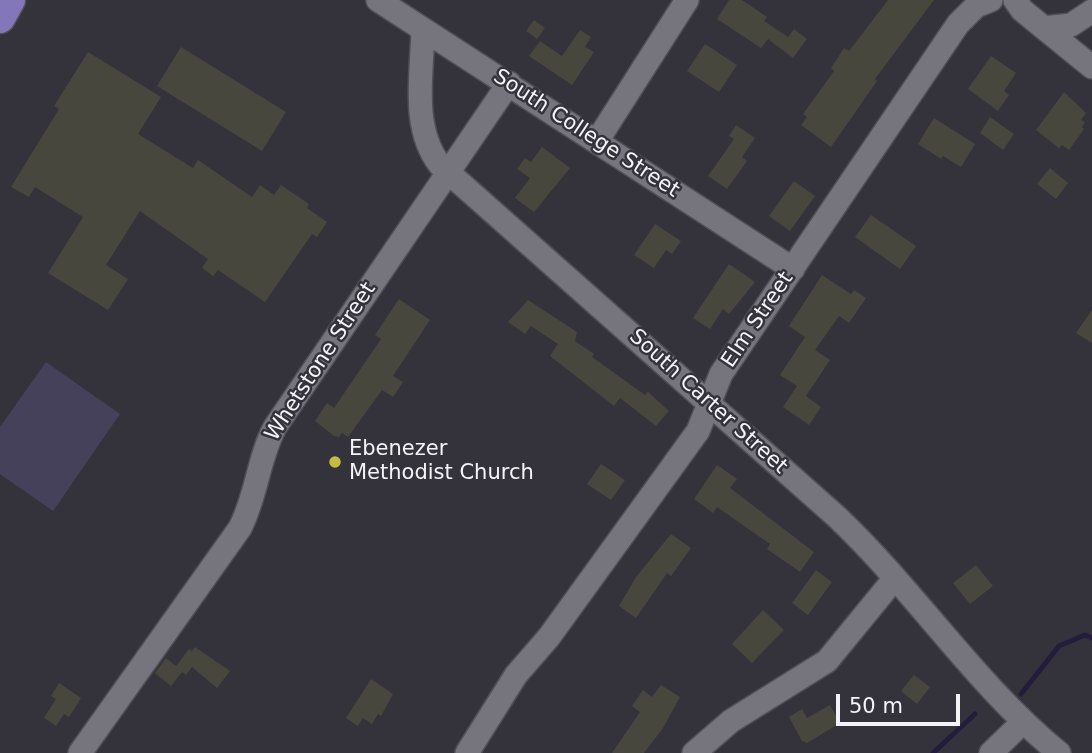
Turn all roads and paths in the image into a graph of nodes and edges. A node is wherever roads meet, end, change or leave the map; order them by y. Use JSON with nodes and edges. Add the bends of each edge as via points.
{"nodes":[{"id":1,"x":10,"y":0,"type":"edge"},
{"id":2,"x":687,"y":0,"type":"edge"},
{"id":3,"x":971,"y":0,"type":"edge"},
{"id":4,"x":991,"y":0,"type":"edge"},
{"id":5,"x":999,"y":0,"type":"edge"},
{"id":6,"x":391,"y":4,"type":"edge"},
{"id":7,"x":1018,"y":5,"type":"edge"},
{"id":8,"x":1092,"y":11,"type":"edge"},
{"id":9,"x":0,"y":18,"type":"edge"},
{"id":10,"x":958,"y":24,"type":"junction"},
{"id":11,"x":1044,"y":28,"type":"junction"},
{"id":12,"x":423,"y":30,"type":"junction"},
{"id":13,"x":1092,"y":67,"type":"edge"},
{"id":14,"x":509,"y":83,"type":"junction"},
{"id":15,"x":597,"y":141,"type":"junction"},
{"id":16,"x":448,"y":173,"type":"junction"},
{"id":17,"x":793,"y":269,"type":"junction"},
{"id":18,"x":709,"y":401,"type":"junction"},
{"id":19,"x":895,"y":578,"type":"junction"},
{"id":20,"x":1023,"y":722,"type":"junction"},
{"id":21,"x":80,"y":753,"type":"edge"},
{"id":22,"x":467,"y":753,"type":"edge"},
{"id":23,"x":694,"y":753,"type":"edge"},
{"id":24,"x":990,"y":753,"type":"edge"},
{"id":25,"x":1059,"y":753,"type":"edge"}],
"edges":[{"from":1,"to":9,"type":"main road"},
{"from":2,"to":15,"type":"street"},
{"from":3,"to":10,"type":"street","name":"Elm Street"},
{"from":4,"to":10,"type":"street","name":"Elm Street","via":[[976,6]]},
{"from":5,"to":7,"type":"street"},
{"from":6,"to":12,"type":"street","name":"South College Street"},
{"from":7,"to":11,"type":"street"},
{"from":8,"to":11,"type":"street","via":[[1071,25]]},
{"from":10,"to":17,"type":"street","name":"Elm Street"},
{"from":11,"to":13,"type":"street"},
{"from":12,"to":14,"type":"street","name":"South College Street"},
{"from":12,"to":16,"type":"street","name":"South Carter Street","via":[[422,124],[433,156]]},
{"from":14,"to":15,"type":"street","name":"South College Street"},
{"from":14,"to":16,"type":"street","name":"Whetstone Street"},
{"from":15,"to":17,"type":"street","name":"South College Street"},
{"from":16,"to":18,"type":"street","name":"South Carter Street"},
{"from":16,"to":21,"type":"street","name":"Whetstone Street","via":[[275,427],[240,528]]},
{"from":17,"to":18,"type":"street","name":"Elm Street","via":[[721,374]]},
{"from":18,"to":19,"type":"street","name":"South Carter Street","via":[[844,523]]},
{"from":18,"to":22,"type":"street","name":"Elm Street","via":[[698,431],[549,638],[516,675]]},
{"from":19,"to":20,"type":"street","name":"South Carter Street"},
{"from":19,"to":23,"type":"street","via":[[827,661],[731,721]]},
{"from":20,"to":24,"type":"street"},
{"from":20,"to":25,"type":"street","name":"South Carter Street"}]}
